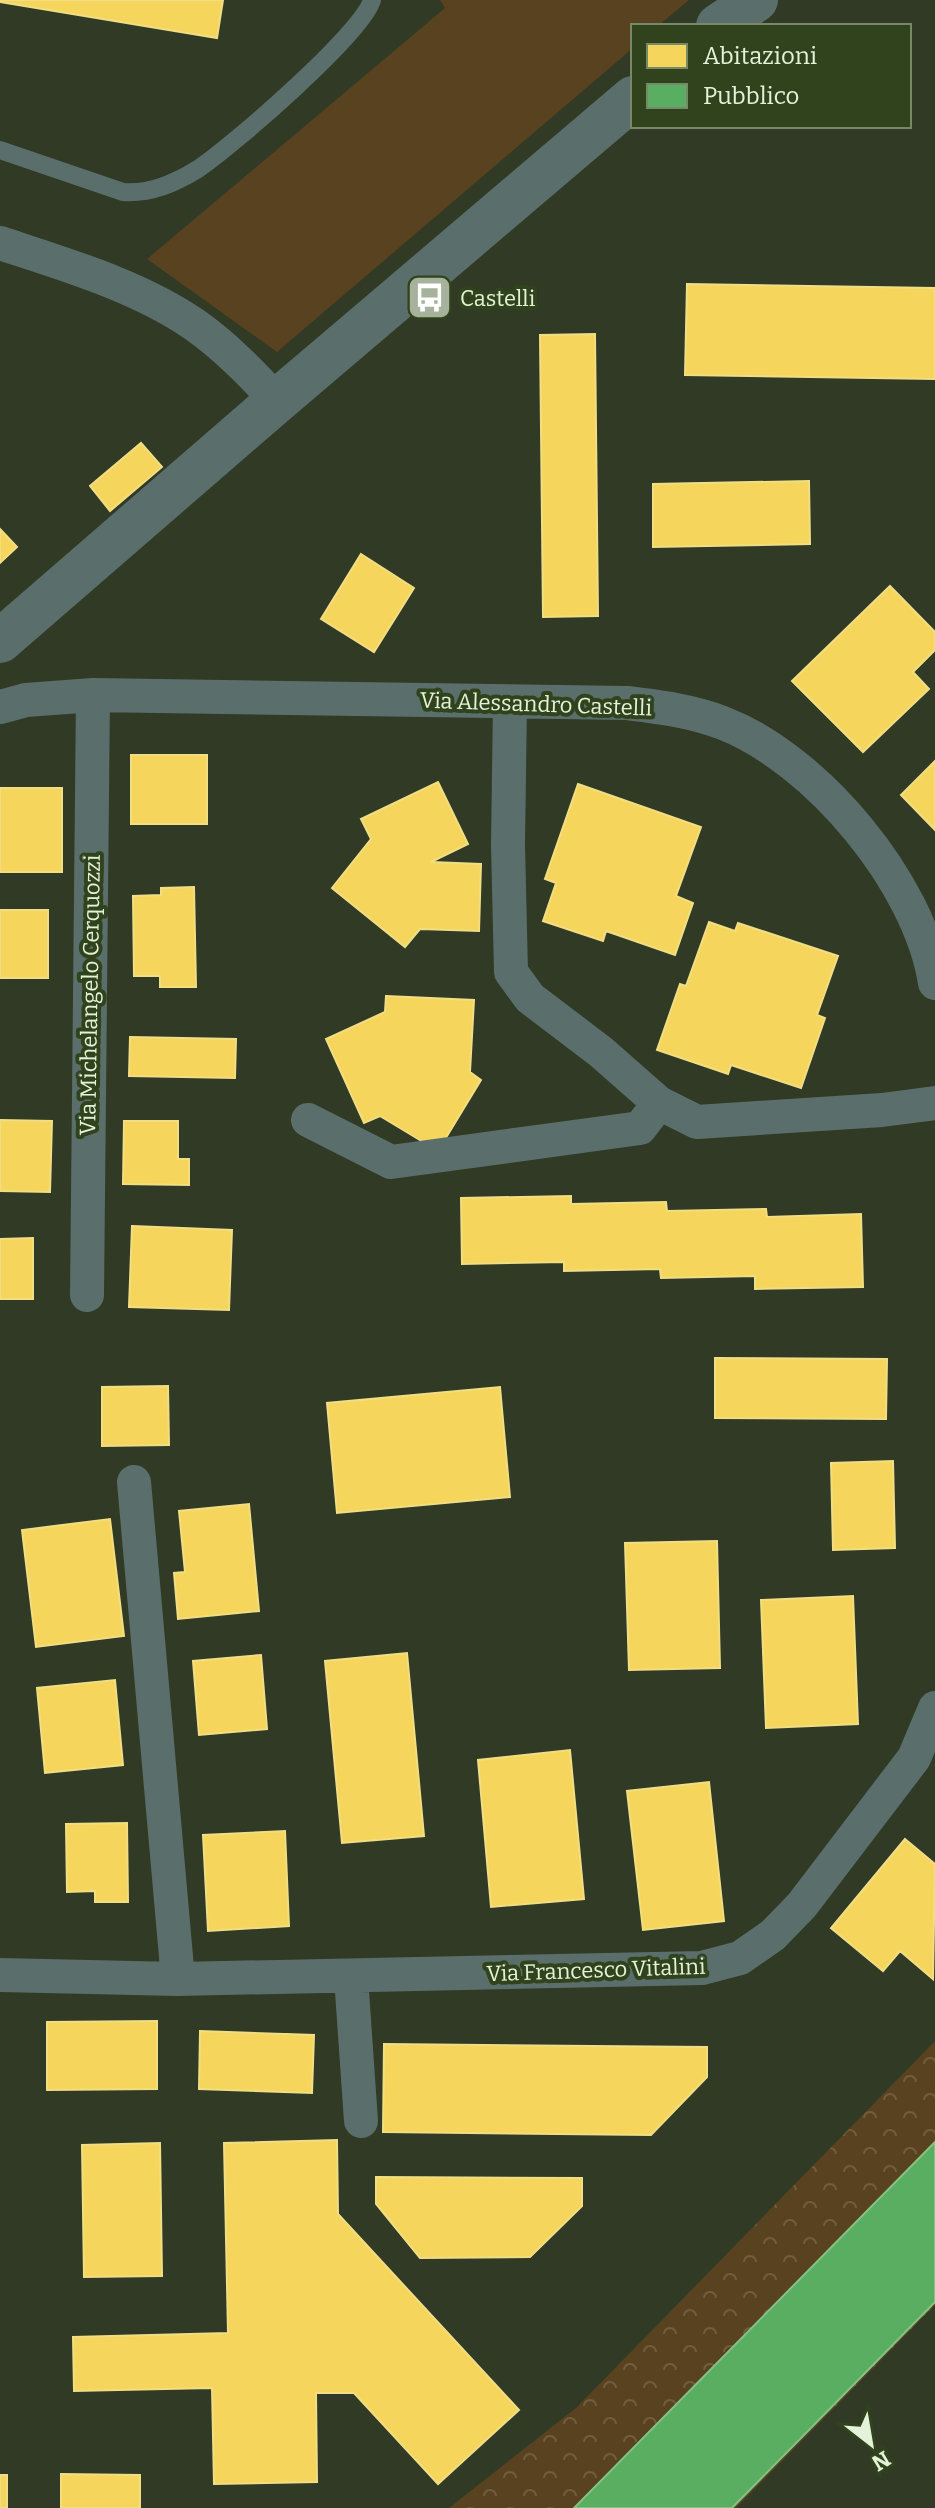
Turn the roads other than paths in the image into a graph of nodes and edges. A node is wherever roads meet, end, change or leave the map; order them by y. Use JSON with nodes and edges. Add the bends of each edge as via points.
{"nodes":[{"id":1,"x":372,"y":0,"type":"edge"},
{"id":2,"x":756,"y":0,"type":"edge"},
{"id":3,"x":721,"y":24,"type":"edge"},
{"id":4,"x":631,"y":100,"type":"edge"},
{"id":5,"x":0,"y":150,"type":"edge"},
{"id":6,"x":0,"y":243,"type":"edge"},
{"id":7,"x":277,"y":401,"type":"junction"},
{"id":8,"x":0,"y":641,"type":"edge"},
{"id":9,"x":93,"y":695,"type":"junction"},
{"id":10,"x":510,"y":702,"type":"junction"},
{"id":11,"x":0,"y":707,"type":"edge"},
{"id":12,"x":935,"y":983,"type":"edge"},
{"id":13,"x":659,"y":1103,"type":"junction"},
{"id":14,"x":935,"y":1103,"type":"edge"},
{"id":15,"x":308,"y":1120,"type":"dead end"},
{"id":16,"x":87,"y":1295,"type":"dead end"},
{"id":17,"x":134,"y":1482,"type":"dead end"},
{"id":18,"x":935,"y":1708,"type":"edge"},
{"id":19,"x":0,"y":1975,"type":"edge"},
{"id":20,"x":351,"y":1977,"type":"junction"},
{"id":21,"x":178,"y":1979,"type":"junction"},
{"id":22,"x":361,"y":2121,"type":"dead end"}],
"edges":[{"from":1,"to":5,"type":"lane","via":[[349,36],[231,145],[165,186],[123,192]]},
{"from":2,"to":3,"type":"street"},
{"from":4,"to":7,"type":"street"},
{"from":6,"to":7,"type":"street","via":[[100,278],[179,315],[233,357]]},
{"from":7,"to":8,"type":"street"},
{"from":9,"to":10,"type":"street","name":"Via Alessandro Castelli"},
{"from":9,"to":11,"type":"street","name":"Via Alessandro Castelli"},
{"from":9,"to":16,"type":"street","name":"Via Michelangelo Cerquozzi"},
{"from":10,"to":12,"type":"street","name":"Via Alessandro Castelli","via":[[627,703],[679,711],[724,723],[789,762],[875,849],[911,909]]},
{"from":10,"to":13,"type":"street","via":[[511,972],[530,998]]},
{"from":13,"to":14,"type":"street","via":[[697,1122]]},
{"from":13,"to":15,"type":"street","via":[[640,1128],[391,1162]]},
{"from":17,"to":21,"type":"street"},
{"from":18,"to":20,"type":"street","name":"Via Francesco Vitalini","via":[[914,1758],[812,1893],[773,1935],[740,1958],[702,1968]]},
{"from":19,"to":21,"type":"street","name":"Via Francesco Vitalini"},
{"from":20,"to":21,"type":"street","name":"Via Francesco Vitalini"},
{"from":20,"to":22,"type":"street"}]}
